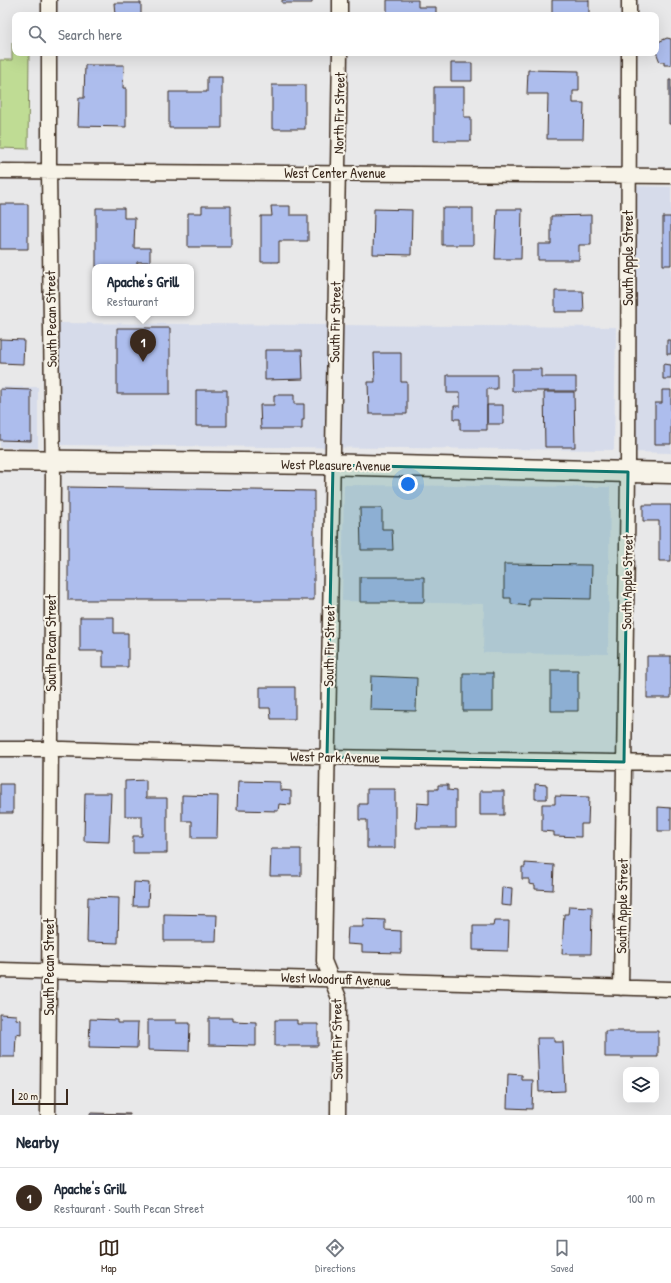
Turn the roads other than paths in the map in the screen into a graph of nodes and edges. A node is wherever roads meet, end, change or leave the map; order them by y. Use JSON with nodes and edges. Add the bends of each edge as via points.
{"nodes":[{"id":1,"x":49,"y":0,"type":"edge"},
{"id":2,"x":340,"y":0,"type":"edge"},
{"id":3,"x":629,"y":0,"type":"edge"},
{"id":4,"x":49,"y":12,"type":"edge"},
{"id":5,"x":340,"y":12,"type":"edge"},
{"id":6,"x":629,"y":12,"type":"edge"},
{"id":7,"x":49,"y":56,"type":"edge"},
{"id":8,"x":340,"y":56,"type":"edge"},
{"id":9,"x":629,"y":56,"type":"edge"},
{"id":10,"x":0,"y":171,"type":"edge"},
{"id":11,"x":49,"y":172,"type":"junction"},
{"id":12,"x":338,"y":173,"type":"junction"},
{"id":13,"x":629,"y":176,"type":"junction"},
{"id":14,"x":671,"y":176,"type":"edge"},
{"id":15,"x":0,"y":460,"type":"edge"},
{"id":16,"x":53,"y":461,"type":"junction"},
{"id":17,"x":333,"y":465,"type":"junction"},
{"id":18,"x":628,"y":472,"type":"junction"},
{"id":19,"x":671,"y":473,"type":"edge"},
{"id":20,"x":0,"y":749,"type":"edge"},
{"id":21,"x":51,"y":749,"type":"junction"},
{"id":22,"x":327,"y":757,"type":"junction"},
{"id":23,"x":624,"y":762,"type":"junction"},
{"id":24,"x":671,"y":763,"type":"edge"},
{"id":25,"x":0,"y":970,"type":"edge"},
{"id":26,"x":49,"y":971,"type":"junction"},
{"id":27,"x":331,"y":979,"type":"junction"},
{"id":28,"x":621,"y":988,"type":"junction"},
{"id":29,"x":671,"y":989,"type":"edge"},
{"id":30,"x":48,"y":1115,"type":"edge"},
{"id":31,"x":338,"y":1115,"type":"edge"}],
"edges":[{"from":1,"to":4,"type":"street"},
{"from":2,"to":5,"type":"street"},
{"from":3,"to":6,"type":"street"},
{"from":7,"to":11,"type":"street","name":"South Pecan Street"},
{"from":8,"to":12,"type":"street","name":"North Fir Street"},
{"from":9,"to":13,"type":"street","name":"South Apple Street"},
{"from":10,"to":11,"type":"street","name":"West Center Avenue"},
{"from":11,"to":12,"type":"street","name":"West Center Avenue"},
{"from":11,"to":16,"type":"street","name":"South Pecan Street"},
{"from":12,"to":13,"type":"street","name":"West Center Avenue"},
{"from":12,"to":17,"type":"street","name":"South Fir Street"},
{"from":13,"to":14,"type":"street","name":"West Center Avenue"},
{"from":13,"to":18,"type":"street","name":"South Apple Street"},
{"from":15,"to":16,"type":"street","name":"West Pleasure Avenue"},
{"from":16,"to":17,"type":"street","name":"West Pleasure Avenue"},
{"from":16,"to":21,"type":"street","name":"South Pecan Street"},
{"from":17,"to":18,"type":"street","name":"West Pleasure Avenue"},
{"from":17,"to":22,"type":"street","name":"South Fir Street"},
{"from":18,"to":19,"type":"street","name":"West Pleasure Avenue"},
{"from":18,"to":23,"type":"street","name":"South Apple Street"},
{"from":20,"to":21,"type":"street","name":"West Park Avenue"},
{"from":21,"to":22,"type":"street","name":"West Park Avenue"},
{"from":21,"to":26,"type":"street","name":"South Pecan Street"},
{"from":22,"to":23,"type":"street","name":"West Park Avenue"},
{"from":22,"to":27,"type":"street","name":"South Fir Street","via":[[324,962]]},
{"from":23,"to":24,"type":"street","name":"West Park Avenue"},
{"from":23,"to":28,"type":"street","name":"South Apple Street"},
{"from":25,"to":26,"type":"street","name":"West Woodruff Avenue"},
{"from":26,"to":27,"type":"street","name":"West Woodruff Avenue"},
{"from":26,"to":30,"type":"street","name":"South Pecan Street"},
{"from":27,"to":28,"type":"street","name":"West Woodruff Avenue"},
{"from":27,"to":31,"type":"street","name":"South Fir Street","via":[[339,998]]},
{"from":28,"to":29,"type":"street","name":"West Woodruff Avenue"}]}
